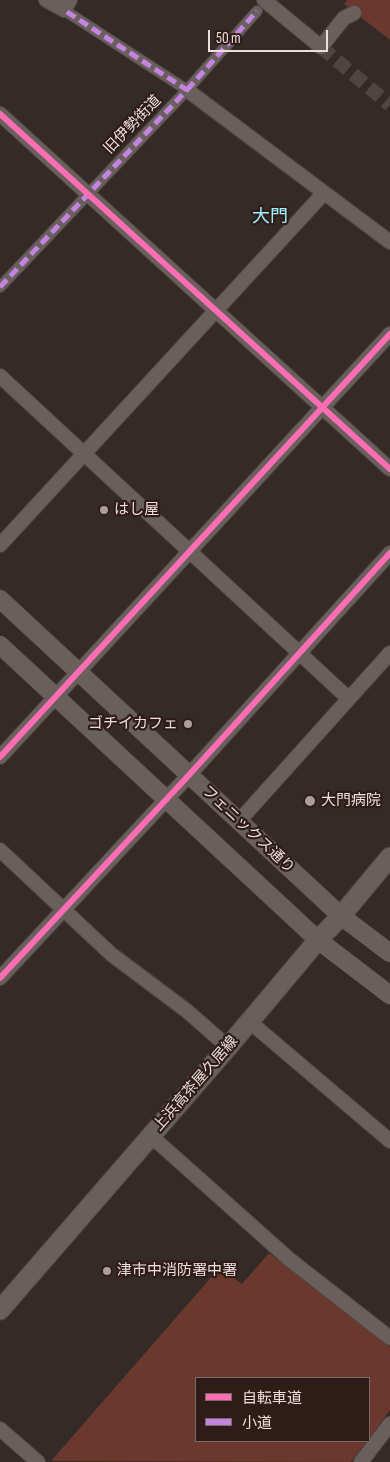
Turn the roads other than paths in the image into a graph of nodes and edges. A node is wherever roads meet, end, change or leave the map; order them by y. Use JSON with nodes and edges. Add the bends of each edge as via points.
{"nodes":[{"id":1,"x":46,"y":0,"type":"edge"},
{"id":2,"x":262,"y":4,"type":"edge"},
{"id":3,"x":67,"y":5,"type":"edge"},
{"id":4,"x":354,"y":13,"type":"dead end"},
{"id":5,"x":186,"y":90,"type":"junction"},
{"id":6,"x":0,"y":114,"type":"edge"},
{"id":7,"x":324,"y":193,"type":"junction"},
{"id":8,"x":87,"y":194,"type":"junction"},
{"id":9,"x":390,"y":242,"type":"edge"},
{"id":10,"x":0,"y":286,"type":"edge"},
{"id":11,"x":216,"y":310,"type":"junction"},
{"id":12,"x":390,"y":334,"type":"edge"},
{"id":13,"x":0,"y":376,"type":"edge"},
{"id":14,"x":323,"y":406,"type":"junction"},
{"id":15,"x":84,"y":453,"type":"junction"},
{"id":16,"x":390,"y":469,"type":"edge"},
{"id":17,"x":0,"y":545,"type":"edge"},
{"id":18,"x":190,"y":551,"type":"junction"},
{"id":19,"x":390,"y":553,"type":"edge"},
{"id":20,"x":0,"y":599,"type":"edge"},
{"id":21,"x":0,"y":644,"type":"edge"},
{"id":22,"x":299,"y":653,"type":"junction"},
{"id":23,"x":390,"y":653,"type":"edge"},
{"id":24,"x":79,"y":672,"type":"junction"},
{"id":25,"x":57,"y":697,"type":"junction"},
{"id":26,"x":348,"y":698,"type":"junction"},
{"id":27,"x":0,"y":758,"type":"edge"},
{"id":28,"x":189,"y":775,"type":"junction"},
{"id":29,"x":166,"y":798,"type":"junction"},
{"id":30,"x":239,"y":821,"type":"junction"},
{"id":31,"x":0,"y":850,"type":"edge"},
{"id":32,"x":390,"y":857,"type":"edge"},
{"id":33,"x":64,"y":908,"type":"junction"},
{"id":34,"x":341,"y":916,"type":"junction"},
{"id":35,"x":318,"y":940,"type":"junction"},
{"id":36,"x":390,"y":953,"type":"edge"},
{"id":37,"x":0,"y":978,"type":"edge"},
{"id":38,"x":390,"y":995,"type":"edge"},
{"id":39,"x":250,"y":1022,"type":"junction"},
{"id":40,"x":228,"y":1047,"type":"junction"},
{"id":41,"x":151,"y":1136,"type":"junction"},
{"id":42,"x":390,"y":1141,"type":"edge"},
{"id":43,"x":0,"y":1310,"type":"edge"},
{"id":44,"x":390,"y":1338,"type":"edge"},
{"id":45,"x":390,"y":1424,"type":"edge"},
{"id":46,"x":0,"y":1429,"type":"edge"},
{"id":47,"x":38,"y":1462,"type":"edge"},
{"id":48,"x":361,"y":1462,"type":"edge"}],
"edges":[{"from":1,"to":3,"type":"street"},
{"from":2,"to":4,"type":"street","via":[[321,47],[344,18]]},
{"from":2,"to":5,"type":"street"},
{"from":3,"to":5,"type":"street","name":"旧伊勢街道"},
{"from":5,"to":7,"type":"street"},
{"from":5,"to":8,"type":"street","name":"旧伊勢街道"},
{"from":6,"to":8,"type":"street"},
{"from":7,"to":9,"type":"street"},
{"from":7,"to":11,"type":"street"},
{"from":8,"to":10,"type":"street","name":"旧伊勢街道"},
{"from":8,"to":11,"type":"street"},
{"from":11,"to":14,"type":"street"},
{"from":11,"to":15,"type":"street"},
{"from":12,"to":14,"type":"street"},
{"from":13,"to":15,"type":"street"},
{"from":14,"to":16,"type":"street"},
{"from":14,"to":18,"type":"street"},
{"from":15,"to":17,"type":"street"},
{"from":15,"to":18,"type":"street"},
{"from":18,"to":22,"type":"street"},
{"from":18,"to":24,"type":"street"},
{"from":19,"to":22,"type":"street"},
{"from":20,"to":24,"type":"street","name":"フェニックス通り"},
{"from":21,"to":25,"type":"street"},
{"from":22,"to":26,"type":"street"},
{"from":22,"to":28,"type":"street"},
{"from":23,"to":26,"type":"street"},
{"from":24,"to":25,"type":"street"},
{"from":24,"to":28,"type":"street","name":"フェニックス通り"},
{"from":25,"to":27,"type":"street"},
{"from":25,"to":29,"type":"street"},
{"from":26,"to":30,"type":"street"},
{"from":28,"to":29,"type":"street"},
{"from":28,"to":30,"type":"street","name":"フェニックス通り"},
{"from":29,"to":33,"type":"street"},
{"from":29,"to":35,"type":"street"},
{"from":30,"to":34,"type":"street","name":"フェニックス通り"},
{"from":31,"to":33,"type":"street"},
{"from":32,"to":34,"type":"main road","name":"上浜高茶屋久居線"},
{"from":33,"to":37,"type":"street"},
{"from":33,"to":40,"type":"street","via":[[111,954],[187,1011]]},
{"from":34,"to":35,"type":"main road","name":"上浜高茶屋久居線"},
{"from":34,"to":36,"type":"street","name":"フェニックス通り"},
{"from":35,"to":38,"type":"street"},
{"from":35,"to":39,"type":"main road","name":"上浜高茶屋久居線"},
{"from":39,"to":40,"type":"main road","name":"上浜高茶屋久居線"},
{"from":39,"to":42,"type":"street"},
{"from":40,"to":41,"type":"main road","name":"上浜高茶屋久居線"},
{"from":41,"to":43,"type":"main road","name":"上浜高茶屋久居線"},
{"from":41,"to":44,"type":"street","via":[[289,1259]]},
{"from":45,"to":48,"type":"street"},
{"from":46,"to":47,"type":"street"}]}
